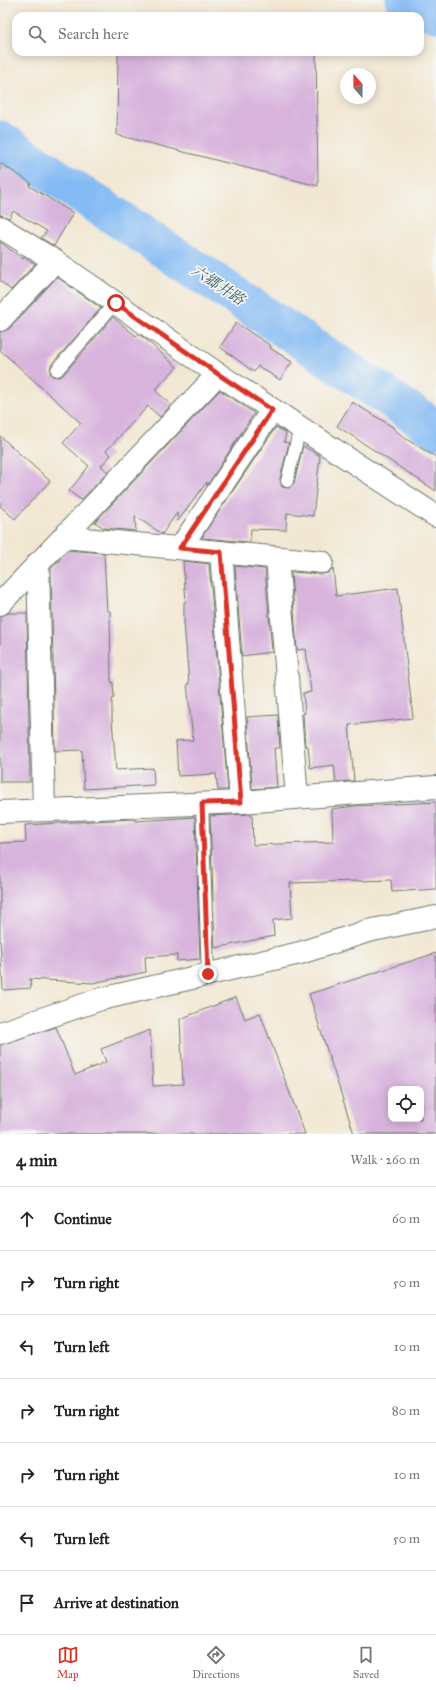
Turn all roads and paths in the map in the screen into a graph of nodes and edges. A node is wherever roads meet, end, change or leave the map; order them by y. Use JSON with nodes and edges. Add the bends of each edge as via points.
{"nodes":[{"id":1,"x":0,"y":227,"type":"edge"},
{"id":2,"x":55,"y":262,"type":"junction"},
{"id":3,"x":116,"y":303,"type":"junction"},
{"id":4,"x":0,"y":320,"type":"edge"},
{"id":5,"x":57,"y":370,"type":"dead end"},
{"id":6,"x":218,"y":374,"type":"junction"},
{"id":7,"x":272,"y":410,"type":"junction"},
{"id":8,"x":300,"y":428,"type":"junction"},
{"id":9,"x":288,"y":481,"type":"dead end"},
{"id":10,"x":436,"y":516,"type":"edge"},
{"id":11,"x":64,"y":537,"type":"junction"},
{"id":12,"x":180,"y":548,"type":"junction"},
{"id":13,"x":221,"y":552,"type":"junction"},
{"id":14,"x":277,"y":558,"type":"junction"},
{"id":15,"x":322,"y":562,"type":"dead end"},
{"id":16,"x":38,"y":563,"type":"junction"},
{"id":17,"x":0,"y":604,"type":"edge"},
{"id":18,"x":436,"y":787,"type":"edge"},
{"id":19,"x":297,"y":797,"type":"junction"},
{"id":20,"x":241,"y":802,"type":"junction"},
{"id":21,"x":44,"y":810,"type":"junction"},
{"id":22,"x":202,"y":811,"type":"junction"},
{"id":23,"x":0,"y":812,"type":"edge"},
{"id":24,"x":436,"y":917,"type":"edge"},
{"id":25,"x":208,"y":974,"type":"junction"},
{"id":26,"x":0,"y":1033,"type":"edge"}],
"edges":[{"from":1,"to":2,"type":"street"},
{"from":2,"to":3,"type":"street"},
{"from":2,"to":4,"type":"street"},
{"from":3,"to":5,"type":"lane"},
{"from":3,"to":6,"type":"street"},
{"from":6,"to":7,"type":"street"},
{"from":6,"to":11,"type":"street"},
{"from":7,"to":8,"type":"street"},
{"from":7,"to":12,"type":"street"},
{"from":8,"to":9,"type":"lane"},
{"from":8,"to":10,"type":"street"},
{"from":11,"to":12,"type":"street"},
{"from":11,"to":16,"type":"street"},
{"from":12,"to":13,"type":"street"},
{"from":13,"to":14,"type":"street"},
{"from":13,"to":20,"type":"street"},
{"from":14,"to":15,"type":"street"},
{"from":14,"to":19,"type":"street"},
{"from":16,"to":17,"type":"street"},
{"from":16,"to":21,"type":"street"},
{"from":18,"to":19,"type":"street"},
{"from":19,"to":20,"type":"street"},
{"from":20,"to":22,"type":"street"},
{"from":21,"to":22,"type":"street"},
{"from":21,"to":23,"type":"street"},
{"from":22,"to":25,"type":"lane"},
{"from":24,"to":25,"type":"street","via":[[368,930],[300,953]]},
{"from":25,"to":26,"type":"street","via":[[101,999]]}]}
